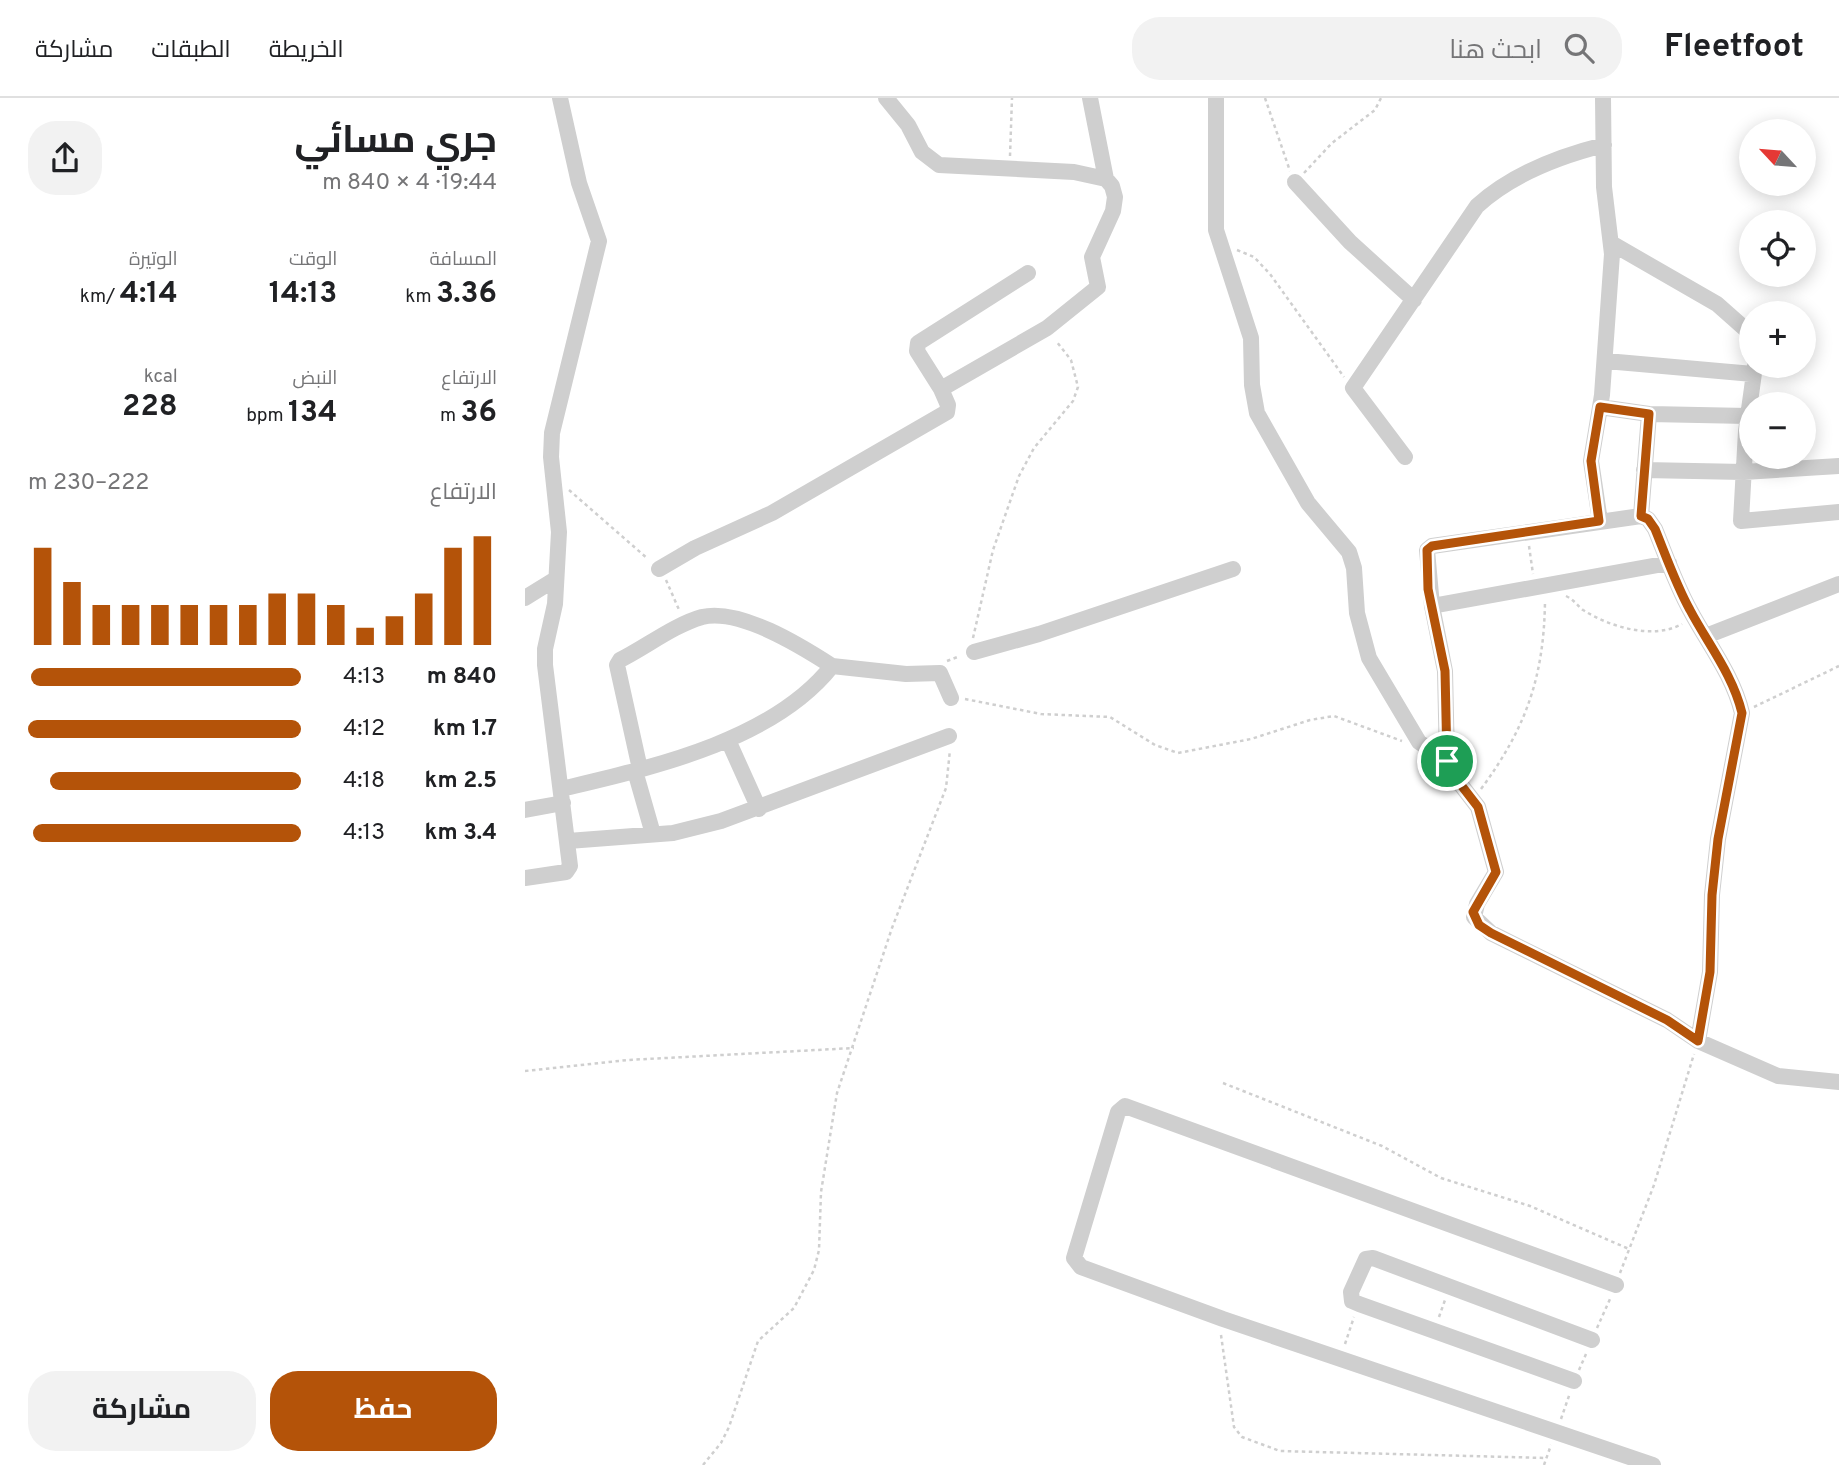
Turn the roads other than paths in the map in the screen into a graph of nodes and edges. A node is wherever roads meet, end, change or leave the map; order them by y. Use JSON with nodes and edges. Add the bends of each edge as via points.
{"nodes":[{"id":1,"x":560,"y":98,"type":"edge"},
{"id":2,"x":887,"y":98,"type":"edge"},
{"id":3,"x":1090,"y":98,"type":"edge"},
{"id":4,"x":1216,"y":98,"type":"edge"},
{"id":5,"x":1603,"y":98,"type":"edge"},
{"id":6,"x":1604,"y":145,"type":"junction"},
{"id":7,"x":1106,"y":179,"type":"junction"},
{"id":8,"x":1295,"y":182,"type":"road end"},
{"id":9,"x":1611,"y":243,"type":"junction"},
{"id":10,"x":1028,"y":273,"type":"dead end"},
{"id":11,"x":1414,"y":300,"type":"junction"},
{"id":12,"x":1739,"y":323,"type":"edge"},
{"id":13,"x":1606,"y":361,"type":"junction"},
{"id":14,"x":1739,"y":369,"type":"edge"},
{"id":15,"x":941,"y":389,"type":"junction"},
{"id":16,"x":1600,"y":407,"type":"junction"},
{"id":17,"x":1649,"y":414,"type":"junction"},
{"id":18,"x":1739,"y":416,"type":"edge"},
{"id":19,"x":1405,"y":457,"type":"dead end"},
{"id":20,"x":1839,"y":466,"type":"edge"},
{"id":21,"x":1744,"y":469,"type":"edge"},
{"id":22,"x":1644,"y":470,"type":"junction"},
{"id":23,"x":1744,"y":472,"type":"junction"},
{"id":24,"x":1839,"y":512,"type":"edge"},
{"id":25,"x":1641,"y":516,"type":"junction"},
{"id":26,"x":1599,"y":521,"type":"junction"},
{"id":27,"x":1669,"y":563,"type":"junction"},
{"id":28,"x":660,"y":569,"type":"road end"},
{"id":29,"x":1233,"y":569,"type":"dead end"},
{"id":30,"x":554,"y":580,"type":"junction"},
{"id":31,"x":1839,"y":584,"type":"edge"},
{"id":32,"x":525,"y":598,"type":"edge"},
{"id":33,"x":1432,"y":606,"type":"junction"},
{"id":34,"x":1706,"y":636,"type":"junction"},
{"id":35,"x":974,"y":652,"type":"road end"},
{"id":36,"x":832,"y":666,"type":"junction"},
{"id":37,"x":951,"y":698,"type":"road end"},
{"id":38,"x":949,"y":736,"type":"road end"},
{"id":39,"x":727,"y":740,"type":"junction"},
{"id":40,"x":1447,"y":761,"type":"junction"},
{"id":41,"x":637,"y":770,"type":"junction"},
{"id":42,"x":562,"y":796,"type":"junction"},
{"id":43,"x":759,"y":809,"type":"junction"},
{"id":44,"x":525,"y":810,"type":"edge"},
{"id":45,"x":653,"y":834,"type":"junction"},
{"id":46,"x":568,"y":841,"type":"junction"},
{"id":47,"x":525,"y":877,"type":"edge"},
{"id":48,"x":1698,"y":1041,"type":"junction"},
{"id":49,"x":1839,"y":1082,"type":"edge"},
{"id":50,"x":1615,"y":1285,"type":"road end"},
{"id":51,"x":1592,"y":1340,"type":"road end"},
{"id":52,"x":1574,"y":1381,"type":"road end"},
{"id":53,"x":1653,"y":1465,"type":"edge"}],
"edges":[{"from":1,"to":30,"type":"street","via":[[579,183],[599,241],[552,433],[559,532]]},
{"from":2,"to":7,"type":"street","via":[[922,152],[935,163],[1074,172]]},
{"from":3,"to":7,"type":"street"},
{"from":4,"to":40,"type":"street","via":[[1219,241],[1251,338],[1257,413],[1308,503],[1349,552],[1361,635],[1369,658],[1419,742]]},
{"from":5,"to":6,"type":"street"},
{"from":6,"to":9,"type":"street"},
{"from":6,"to":11,"type":"street","via":[[1573,153],[1494,191],[1477,206]]},
{"from":7,"to":15,"type":"street","via":[[1115,197],[1092,257],[1098,287],[1047,328]]},
{"from":8,"to":11,"type":"street","via":[[1333,225]]},
{"from":9,"to":12,"type":"street","via":[[1717,304]]},
{"from":9,"to":13,"type":"street"},
{"from":10,"to":15,"type":"street","via":[[918,343],[917,351]]},
{"from":11,"to":19,"type":"street","via":[[1353,388]]},
{"from":13,"to":14,"type":"street"},
{"from":13,"to":16,"type":"street"},
{"from":15,"to":28,"type":"street","via":[[949,408],[930,422],[772,513]]},
{"from":16,"to":17,"type":"street"},
{"from":16,"to":26,"type":"street","via":[[1591,461]]},
{"from":17,"to":18,"type":"street"},
{"from":17,"to":22,"type":"street"},
{"from":20,"to":23,"type":"street"},
{"from":21,"to":23,"type":"street"},
{"from":22,"to":23,"type":"street"},
{"from":22,"to":25,"type":"street"},
{"from":23,"to":24,"type":"street","via":[[1744,522]]},
{"from":25,"to":26,"type":"street"},
{"from":25,"to":27,"type":"street","via":[[1655,529]]},
{"from":26,"to":33,"type":"street","via":[[1428,548]]},
{"from":27,"to":33,"type":"street"},
{"from":27,"to":34,"type":"street"},
{"from":29,"to":35,"type":"street"},
{"from":30,"to":32,"type":"street"},
{"from":30,"to":42,"type":"street","via":[[555,604],[545,665]]},
{"from":31,"to":34,"type":"street"},
{"from":33,"to":40,"type":"street","via":[[1445,671]]},
{"from":34,"to":48,"type":"street","via":[[1742,713],[1718,839],[1710,972]]},
{"from":36,"to":37,"type":"street","via":[[940,673]]},
{"from":36,"to":39,"type":"street","via":[[787,707]]},
{"from":36,"to":41,"type":"street","via":[[791,641],[742,621],[705,617],[685,625],[618,663]]},
{"from":38,"to":43,"type":"street"},
{"from":39,"to":41,"type":"street"},
{"from":39,"to":43,"type":"street"},
{"from":40,"to":48,"type":"street","via":[[1485,824],[1496,872],[1473,912],[1479,925],[1667,1020]]},
{"from":41,"to":42,"type":"street"},
{"from":41,"to":45,"type":"street"},
{"from":42,"to":44,"type":"street"},
{"from":42,"to":46,"type":"street"},
{"from":43,"to":45,"type":"street","via":[[690,829]]},
{"from":45,"to":46,"type":"street"},
{"from":46,"to":47,"type":"street","via":[[568,871]]},
{"from":48,"to":49,"type":"street","via":[[1778,1076]]},
{"from":50,"to":53,"type":"street","via":[[1121,1107],[1075,1253],[1075,1264],[1223,1319]]},
{"from":51,"to":52,"type":"street","via":[[1371,1257],[1351,1292],[1352,1301],[1359,1304]]}]}
